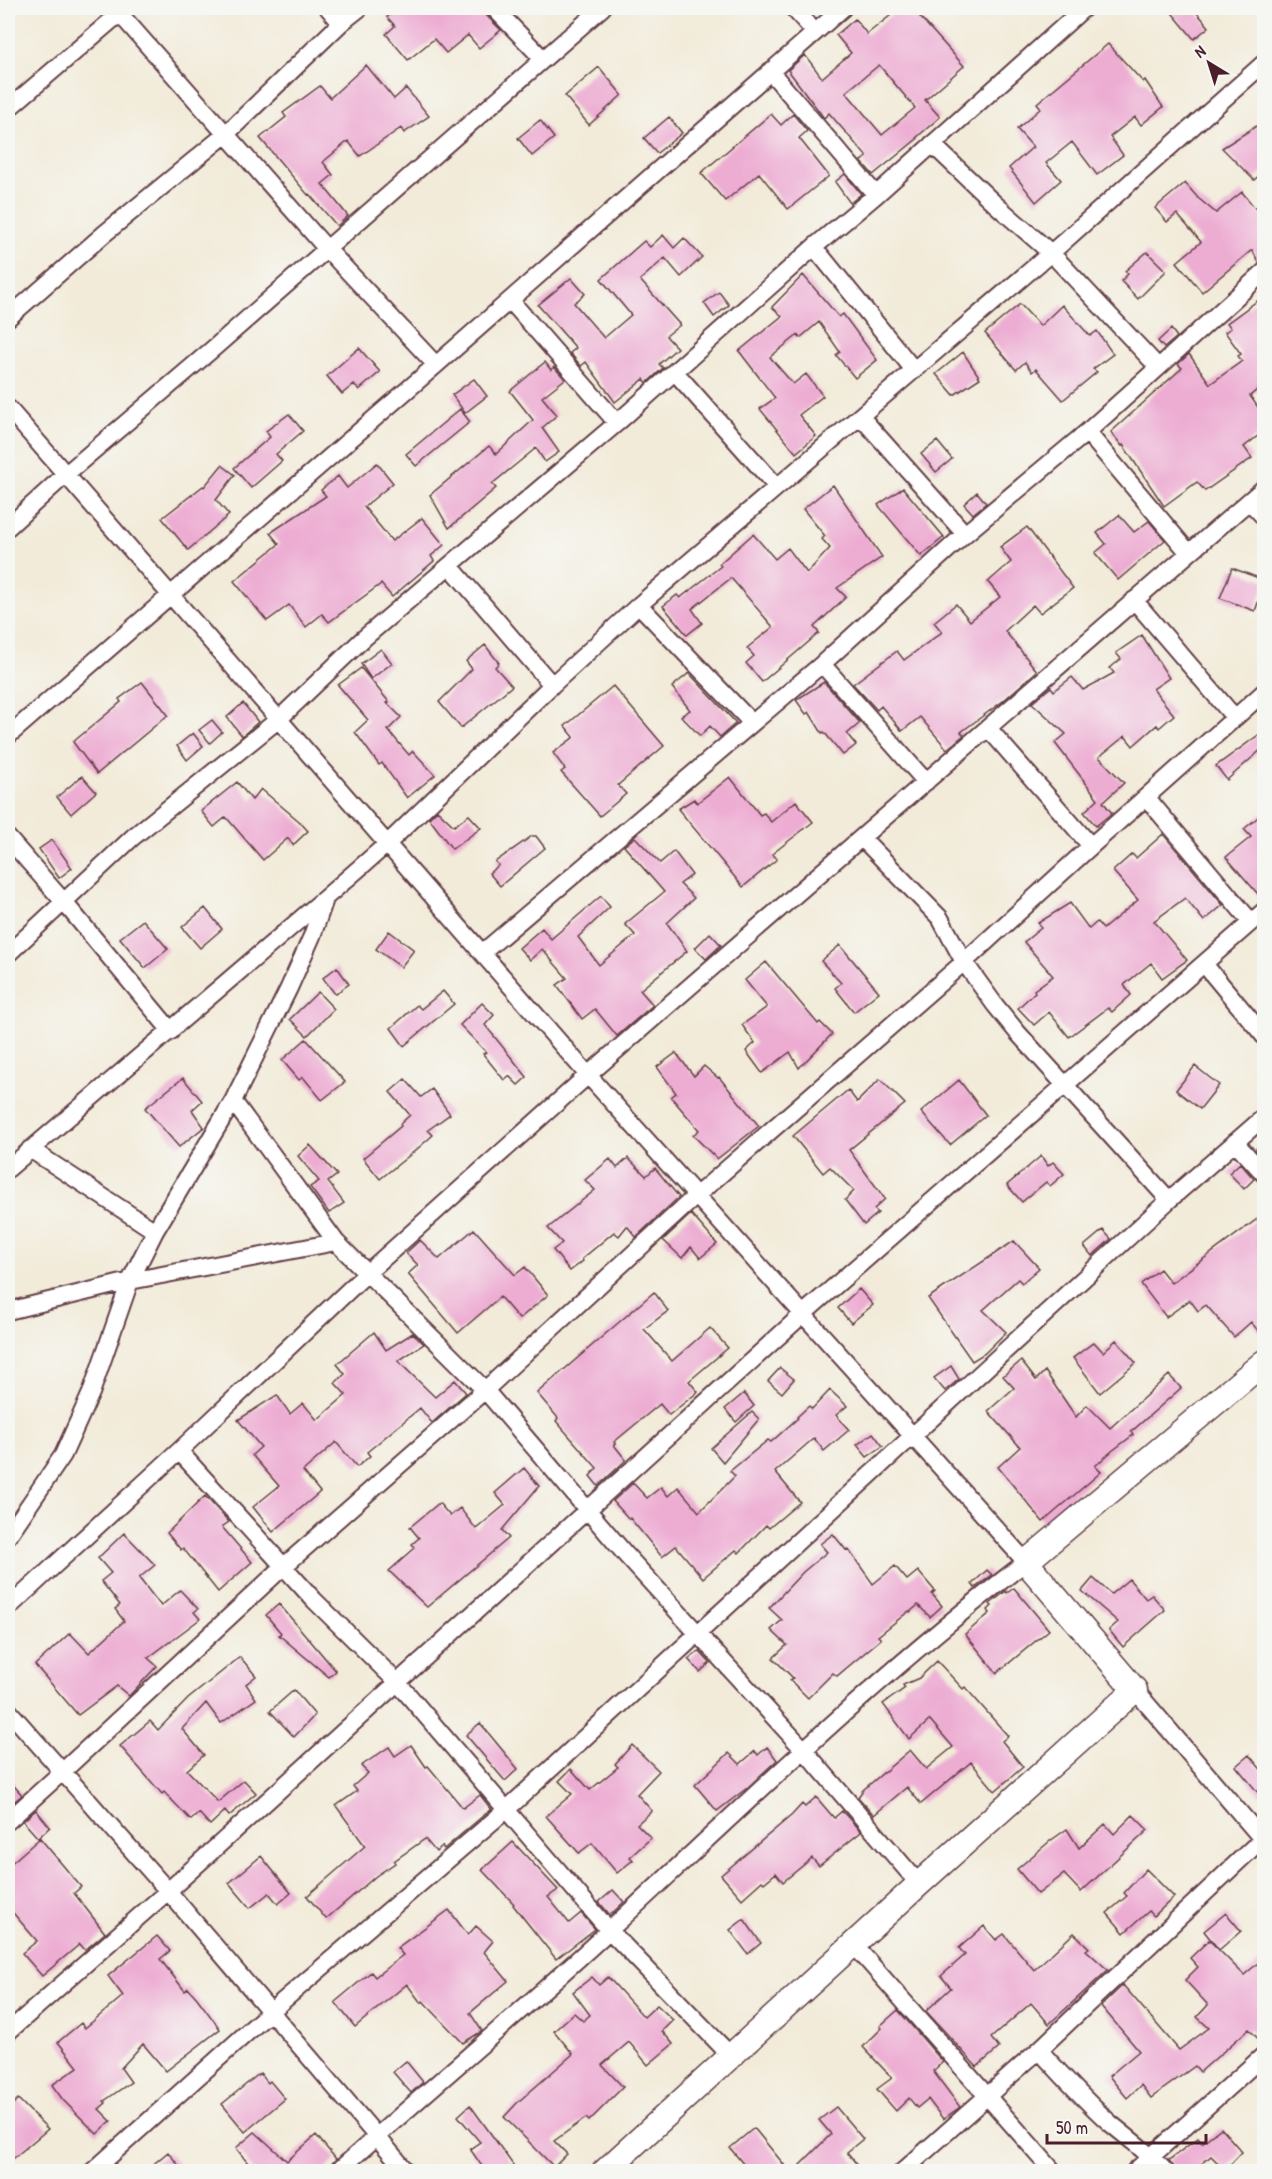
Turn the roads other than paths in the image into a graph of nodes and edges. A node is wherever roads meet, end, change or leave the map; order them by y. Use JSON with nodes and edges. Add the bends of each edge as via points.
{"nodes":[{"id":1,"x":328,"y":8,"type":"edge"},
{"id":2,"x":360,"y":8,"type":"edge"},
{"id":3,"x":494,"y":8,"type":"edge"},
{"id":4,"x":602,"y":8,"type":"edge"},
{"id":5,"x":793,"y":8,"type":"edge"},
{"id":6,"x":843,"y":8,"type":"edge"},
{"id":7,"x":1084,"y":8,"type":"edge"},
{"id":8,"x":123,"y":11,"type":"edge"},
{"id":9,"x":341,"y":23,"type":"junction"},
{"id":10,"x":815,"y":32,"type":"junction"},
{"id":11,"x":542,"y":58,"type":"junction"},
{"id":12,"x":1264,"y":63,"type":"edge"},
{"id":13,"x":770,"y":71,"type":"junction"},
{"id":14,"x":8,"y":109,"type":"edge"},
{"id":15,"x":226,"y":134,"type":"junction"},
{"id":16,"x":932,"y":144,"type":"junction"},
{"id":17,"x":876,"y":195,"type":"junction"},
{"id":18,"x":814,"y":247,"type":"junction"},
{"id":19,"x":326,"y":249,"type":"junction"},
{"id":20,"x":1051,"y":253,"type":"junction"},
{"id":21,"x":1264,"y":272,"type":"edge"},
{"id":22,"x":510,"y":300,"type":"junction"},
{"id":23,"x":8,"y":318,"type":"edge"},
{"id":24,"x":436,"y":365,"type":"junction"},
{"id":25,"x":1158,"y":367,"type":"junction"},
{"id":26,"x":914,"y":370,"type":"junction"},
{"id":27,"x":675,"y":372,"type":"junction"},
{"id":28,"x":8,"y":408,"type":"edge"},
{"id":29,"x":861,"y":417,"type":"junction"},
{"id":30,"x":617,"y":423,"type":"junction"},
{"id":31,"x":1087,"y":432,"type":"junction"},
{"id":32,"x":66,"y":474,"type":"junction"},
{"id":33,"x":777,"y":487,"type":"junction"},
{"id":34,"x":1264,"y":488,"type":"edge"},
{"id":35,"x":1249,"y":501,"type":"junction"},
{"id":36,"x":1264,"y":516,"type":"edge"},
{"id":37,"x":8,"y":527,"type":"edge"},
{"id":38,"x":965,"y":534,"type":"junction"},
{"id":39,"x":1189,"y":553,"type":"junction"},
{"id":40,"x":450,"y":566,"type":"junction"},
{"id":41,"x":170,"y":596,"type":"junction"},
{"id":42,"x":1134,"y":600,"type":"junction"},
{"id":43,"x":639,"y":605,"type":"junction"},
{"id":44,"x":822,"y":663,"type":"junction"},
{"id":45,"x":552,"y":685,"type":"junction"},
{"id":46,"x":1264,"y":692,"type":"edge"},
{"id":47,"x":1234,"y":718,"type":"junction"},
{"id":48,"x":279,"y":719,"type":"junction"},
{"id":49,"x":752,"y":723,"type":"junction"},
{"id":50,"x":988,"y":728,"type":"junction"},
{"id":51,"x":8,"y":736,"type":"edge"},
{"id":52,"x":926,"y":782,"type":"junction"},
{"id":53,"x":1147,"y":798,"type":"junction"},
{"id":54,"x":8,"y":838,"type":"edge"},
{"id":55,"x":862,"y":838,"type":"junction"},
{"id":56,"x":387,"y":844,"type":"junction"},
{"id":57,"x":1091,"y":846,"type":"junction"},
{"id":58,"x":325,"y":898,"type":"junction"},
{"id":59,"x":63,"y":901,"type":"junction"},
{"id":60,"x":1264,"y":911,"type":"edge"},
{"id":61,"x":1251,"y":922,"type":"junction"},
{"id":62,"x":482,"y":953,"type":"junction"},
{"id":63,"x":8,"y":954,"type":"edge"},
{"id":64,"x":964,"y":962,"type":"junction"},
{"id":65,"x":1205,"y":964,"type":"junction"},
{"id":66,"x":171,"y":1031,"type":"junction"},
{"id":67,"x":1264,"y":1036,"type":"edge"},
{"id":68,"x":588,"y":1076,"type":"junction"},
{"id":69,"x":1065,"y":1087,"type":"junction"},
{"id":70,"x":233,"y":1101,"type":"junction"},
{"id":71,"x":1264,"y":1117,"type":"edge"},
{"id":72,"x":1234,"y":1142,"type":"junction"},
{"id":73,"x":30,"y":1149,"type":"junction"},
{"id":74,"x":8,"y":1169,"type":"edge"},
{"id":75,"x":1264,"y":1174,"type":"edge"},
{"id":76,"x":697,"y":1195,"type":"junction"},
{"id":77,"x":1169,"y":1200,"type":"junction"},
{"id":78,"x":155,"y":1232,"type":"junction"},
{"id":79,"x":336,"y":1242,"type":"junction"},
{"id":80,"x":367,"y":1273,"type":"junction"},
{"id":81,"x":130,"y":1281,"type":"junction"},
{"id":82,"x":8,"y":1311,"type":"edge"},
{"id":83,"x":803,"y":1314,"type":"junction"},
{"id":84,"x":1264,"y":1362,"type":"edge"},
{"id":85,"x":485,"y":1390,"type":"junction"},
{"id":86,"x":913,"y":1437,"type":"junction"},
{"id":87,"x":179,"y":1451,"type":"junction"},
{"id":88,"x":589,"y":1509,"type":"junction"},
{"id":89,"x":8,"y":1536,"type":"edge"},
{"id":90,"x":1026,"y":1562,"type":"junction"},
{"id":91,"x":283,"y":1567,"type":"junction"},
{"id":92,"x":8,"y":1608,"type":"edge"},
{"id":93,"x":698,"y":1632,"type":"junction"},
{"id":94,"x":398,"y":1683,"type":"junction"},
{"id":95,"x":1135,"y":1690,"type":"junction"},
{"id":96,"x":8,"y":1710,"type":"edge"},
{"id":97,"x":804,"y":1750,"type":"junction"},
{"id":98,"x":62,"y":1772,"type":"junction"},
{"id":99,"x":506,"y":1810,"type":"junction"},
{"id":100,"x":8,"y":1821,"type":"edge"},
{"id":101,"x":1263,"y":1840,"type":"edge"},
{"id":102,"x":919,"y":1884,"type":"junction"},
{"id":103,"x":168,"y":1891,"type":"junction"},
{"id":104,"x":609,"y":1930,"type":"junction"},
{"id":105,"x":854,"y":1945,"type":"junction"},
{"id":106,"x":270,"y":2012,"type":"junction"},
{"id":107,"x":8,"y":2032,"type":"edge"},
{"id":108,"x":1039,"y":2050,"type":"junction"},
{"id":109,"x":1264,"y":2055,"type":"edge"},
{"id":110,"x":731,"y":2056,"type":"junction"},
{"id":111,"x":987,"y":2096,"type":"junction"},
{"id":112,"x":376,"y":2137,"type":"junction"},
{"id":113,"x":1151,"y":2155,"type":"junction"},
{"id":114,"x":908,"y":2170,"type":"edge"},
{"id":115,"x":92,"y":2172,"type":"edge"},
{"id":116,"x":337,"y":2172,"type":"edge"},
{"id":117,"x":407,"y":2172,"type":"edge"},
{"id":118,"x":604,"y":2172,"type":"edge"},
{"id":119,"x":1054,"y":2172,"type":"edge"},
{"id":120,"x":1134,"y":2172,"type":"edge"},
{"id":121,"x":1166,"y":2172,"type":"edge"}],
"edges":[{"from":1,"to":9,"type":"street"},
{"from":2,"to":9,"type":"street"},
{"from":3,"to":11,"type":"street"},
{"from":4,"to":11,"type":"street"},
{"from":5,"to":10,"type":"street"},
{"from":6,"to":10,"type":"street"},
{"from":7,"to":16,"type":"street"},
{"from":8,"to":14,"type":"street"},
{"from":8,"to":15,"type":"street"},
{"from":9,"to":15,"type":"street"},
{"from":10,"to":13,"type":"street"},
{"from":11,"to":19,"type":"street"},
{"from":12,"to":20,"type":"street"},
{"from":13,"to":17,"type":"street"},
{"from":13,"to":22,"type":"street"},
{"from":15,"to":19,"type":"street"},
{"from":15,"to":23,"type":"street"},
{"from":16,"to":17,"type":"street"},
{"from":16,"to":20,"type":"street"},
{"from":17,"to":18,"type":"street"},
{"from":18,"to":26,"type":"street"},
{"from":18,"to":27,"type":"street"},
{"from":19,"to":24,"type":"street"},
{"from":19,"to":32,"type":"street"},
{"from":20,"to":25,"type":"street"},
{"from":20,"to":26,"type":"street"},
{"from":21,"to":25,"type":"street"},
{"from":22,"to":24,"type":"street"},
{"from":22,"to":30,"type":"street"},
{"from":24,"to":41,"type":"street"},
{"from":25,"to":31,"type":"street"},
{"from":26,"to":29,"type":"street"},
{"from":27,"to":30,"type":"street"},
{"from":27,"to":33,"type":"street"},
{"from":28,"to":32,"type":"street"},
{"from":29,"to":33,"type":"street"},
{"from":29,"to":38,"type":"street"},
{"from":30,"to":40,"type":"street"},
{"from":31,"to":38,"type":"street"},
{"from":31,"to":39,"type":"street"},
{"from":32,"to":37,"type":"street"},
{"from":32,"to":41,"type":"street"},
{"from":33,"to":43,"type":"street"},
{"from":34,"to":35,"type":"street"},
{"from":35,"to":36,"type":"street"},
{"from":35,"to":39,"type":"street"},
{"from":38,"to":44,"type":"street"},
{"from":39,"to":42,"type":"street"},
{"from":40,"to":45,"type":"street"},
{"from":40,"to":48,"type":"street","via":[[363,639]]},
{"from":41,"to":48,"type":"street"},
{"from":41,"to":51,"type":"street"},
{"from":42,"to":47,"type":"street"},
{"from":42,"to":50,"type":"street"},
{"from":43,"to":45,"type":"street"},
{"from":43,"to":49,"type":"street"},
{"from":44,"to":49,"type":"street"},
{"from":44,"to":52,"type":"street"},
{"from":45,"to":56,"type":"street"},
{"from":46,"to":47,"type":"street"},
{"from":47,"to":53,"type":"street"},
{"from":48,"to":56,"type":"street"},
{"from":48,"to":59,"type":"street","via":[[133,837]]},
{"from":49,"to":62,"type":"street"},
{"from":50,"to":52,"type":"street"},
{"from":50,"to":57,"type":"street"},
{"from":52,"to":55,"type":"street"},
{"from":53,"to":57,"type":"street"},
{"from":53,"to":61,"type":"street"},
{"from":54,"to":59,"type":"street"},
{"from":55,"to":64,"type":"street","via":[[940,918]]},
{"from":55,"to":68,"type":"street"},
{"from":56,"to":58,"type":"street"},
{"from":56,"to":62,"type":"street"},
{"from":57,"to":64,"type":"street"},
{"from":58,"to":66,"type":"street"},
{"from":58,"to":70,"type":"street","via":[[289,988]]},
{"from":59,"to":63,"type":"street"},
{"from":59,"to":66,"type":"street"},
{"from":60,"to":61,"type":"street"},
{"from":61,"to":65,"type":"street"},
{"from":62,"to":68,"type":"street"},
{"from":64,"to":69,"type":"street"},
{"from":64,"to":76,"type":"street"},
{"from":65,"to":67,"type":"street"},
{"from":65,"to":69,"type":"street"},
{"from":66,"to":73,"type":"street"},
{"from":68,"to":76,"type":"street"},
{"from":68,"to":80,"type":"street"},
{"from":69,"to":77,"type":"street"},
{"from":69,"to":83,"type":"street"},
{"from":70,"to":78,"type":"street"},
{"from":70,"to":79,"type":"street"},
{"from":71,"to":72,"type":"street"},
{"from":72,"to":75,"type":"street"},
{"from":72,"to":77,"type":"street"},
{"from":73,"to":74,"type":"street"},
{"from":73,"to":78,"type":"street"},
{"from":76,"to":83,"type":"street"},
{"from":76,"to":85,"type":"street"},
{"from":77,"to":86,"type":"street"},
{"from":78,"to":81,"type":"street"},
{"from":79,"to":80,"type":"street"},
{"from":79,"to":81,"type":"street"},
{"from":80,"to":85,"type":"street"},
{"from":80,"to":87,"type":"street"},
{"from":81,"to":82,"type":"street"},
{"from":81,"to":89,"type":"street","via":[[91,1393],[63,1455]]},
{"from":83,"to":86,"type":"street"},
{"from":83,"to":88,"type":"street"},
{"from":84,"to":90,"type":"main road"},
{"from":85,"to":88,"type":"street"},
{"from":85,"to":91,"type":"street"},
{"from":86,"to":90,"type":"street"},
{"from":86,"to":93,"type":"street"},
{"from":87,"to":91,"type":"street"},
{"from":87,"to":92,"type":"street"},
{"from":88,"to":93,"type":"street"},
{"from":88,"to":94,"type":"street"},
{"from":90,"to":95,"type":"main road"},
{"from":90,"to":97,"type":"street","via":[[966,1607]]},
{"from":91,"to":94,"type":"street"},
{"from":91,"to":98,"type":"street"},
{"from":93,"to":97,"type":"street"},
{"from":93,"to":99,"type":"street"},
{"from":94,"to":99,"type":"street"},
{"from":94,"to":103,"type":"street"},
{"from":95,"to":101,"type":"street"},
{"from":95,"to":102,"type":"main road"},
{"from":96,"to":98,"type":"street"},
{"from":97,"to":102,"type":"street"},
{"from":97,"to":104,"type":"street"},
{"from":98,"to":100,"type":"street"},
{"from":98,"to":103,"type":"street"},
{"from":99,"to":104,"type":"street"},
{"from":99,"to":106,"type":"street"},
{"from":101,"to":108,"type":"street"},
{"from":102,"to":105,"type":"main road"},
{"from":103,"to":106,"type":"street"},
{"from":103,"to":107,"type":"street"},
{"from":104,"to":110,"type":"street"},
{"from":104,"to":112,"type":"street"},
{"from":105,"to":110,"type":"main road"},
{"from":105,"to":111,"type":"street"},
{"from":106,"to":112,"type":"street"},
{"from":106,"to":115,"type":"street"},
{"from":108,"to":111,"type":"street"},
{"from":108,"to":113,"type":"street","via":[[1111,2124]]},
{"from":109,"to":113,"type":"street"},
{"from":110,"to":118,"type":"main road"},
{"from":111,"to":114,"type":"street"},
{"from":111,"to":119,"type":"street"},
{"from":112,"to":116,"type":"street"},
{"from":112,"to":117,"type":"street"},
{"from":113,"to":120,"type":"street"},
{"from":113,"to":121,"type":"street"}]}
